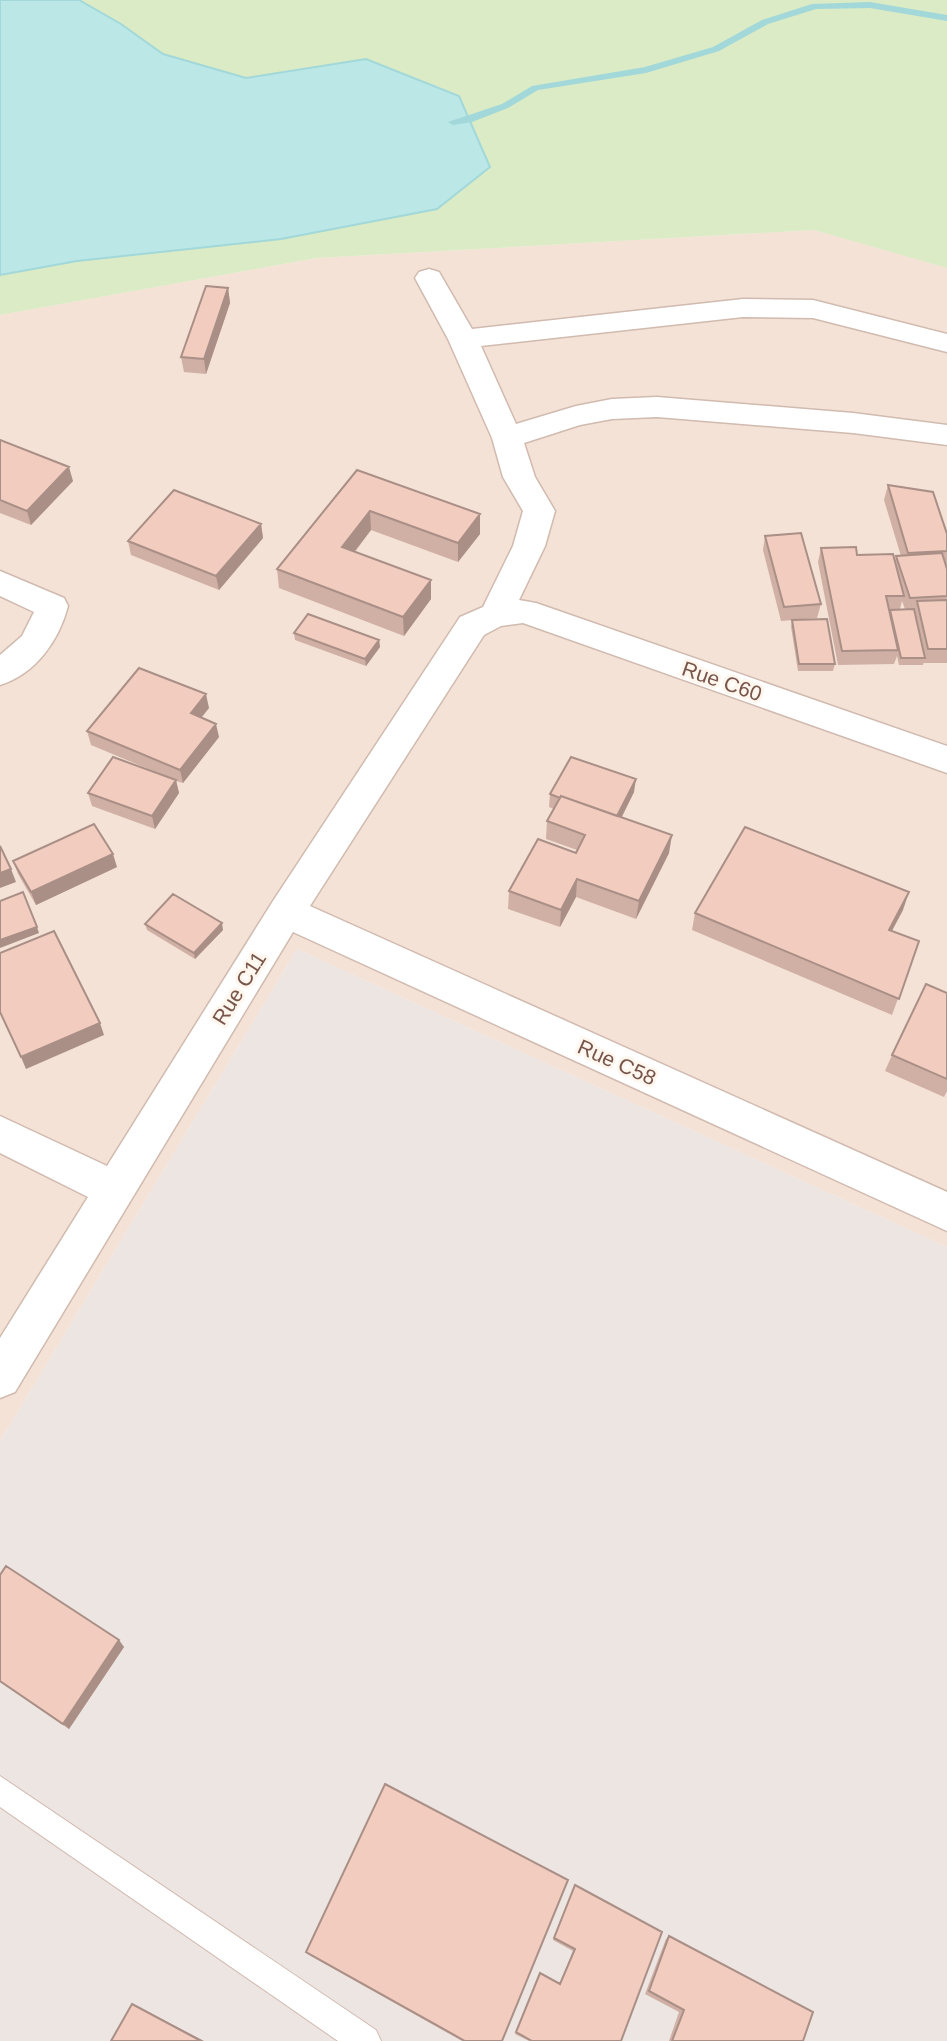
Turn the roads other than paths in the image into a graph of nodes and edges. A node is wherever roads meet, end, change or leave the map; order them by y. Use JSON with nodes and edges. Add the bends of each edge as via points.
{"nodes":[{"id":1,"x":429,"y":278,"type":"dead end"},
{"id":2,"x":463,"y":339,"type":"junction"},
{"id":3,"x":947,"y":343,"type":"edge"},
{"id":4,"x":947,"y":435,"type":"edge"},
{"id":5,"x":507,"y":438,"type":"junction"},
{"id":6,"x":0,"y":583,"type":"edge"},
{"id":7,"x":495,"y":615,"type":"junction"},
{"id":8,"x":0,"y":672,"type":"edge"},
{"id":9,"x":947,"y":760,"type":"edge"},
{"id":10,"x":286,"y":912,"type":"junction"},
{"id":11,"x":0,"y":1134,"type":"edge"},
{"id":12,"x":114,"y":1189,"type":"junction"},
{"id":13,"x":947,"y":1212,"type":"edge"},
{"id":14,"x":0,"y":1377,"type":"edge"},
{"id":15,"x":0,"y":1790,"type":"edge"},
{"id":16,"x":365,"y":2041,"type":"edge"}],
"edges":[{"from":1,"to":2,"type":"street"},
{"from":2,"to":3,"type":"street","via":[[743,308],[813,309]]},
{"from":2,"to":5,"type":"street"},
{"from":4,"to":5,"type":"street","via":[[657,407],[588,414]]},
{"from":5,"to":7,"type":"street","via":[[519,477],[539,511],[528,546]]},
{"from":6,"to":8,"type":"street","via":[[52,606],[46,630],[22,657]]},
{"from":7,"to":9,"type":"street","name":"Rue C60","via":[[524,611]]},
{"from":7,"to":10,"type":"street","name":"Rue C11","via":[[472,626]]},
{"from":10,"to":12,"type":"street","name":"Rue C11"},
{"from":10,"to":13,"type":"street","name":"Rue C58"},
{"from":11,"to":12,"type":"street"},
{"from":12,"to":14,"type":"street","name":"Rue C11"},
{"from":15,"to":16,"type":"lane"}]}
